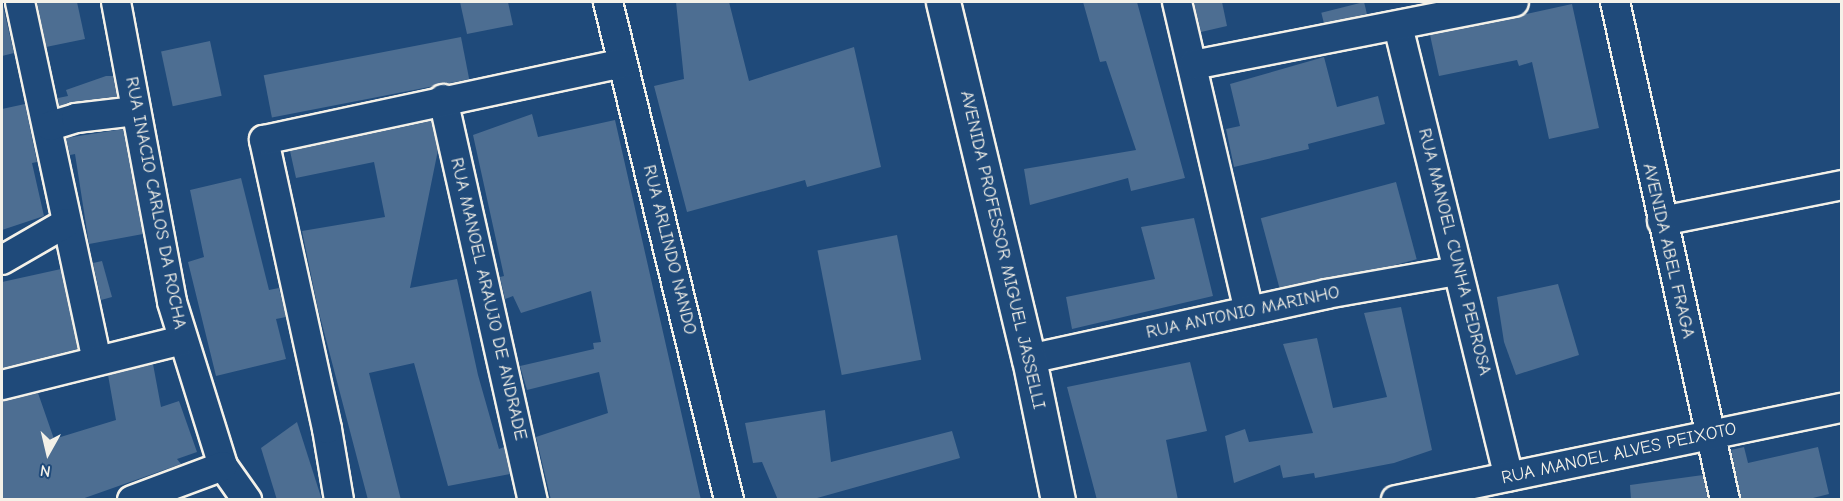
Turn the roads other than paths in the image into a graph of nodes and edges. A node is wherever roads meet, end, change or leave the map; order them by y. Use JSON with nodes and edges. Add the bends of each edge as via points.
{"nodes":[{"id":1,"x":20,"y":2,"type":"edge"},
{"id":2,"x":116,"y":2,"type":"edge"},
{"id":3,"x":608,"y":2,"type":"edge"},
{"id":4,"x":943,"y":2,"type":"edge"},
{"id":5,"x":1177,"y":2,"type":"edge"},
{"id":6,"x":1514,"y":2,"type":"edge"},
{"id":7,"x":1615,"y":2,"type":"edge"},
{"id":8,"x":1398,"y":26,"type":"junction"},
{"id":9,"x":622,"y":63,"type":"junction"},
{"id":10,"x":1193,"y":65,"type":"junction"},
{"id":11,"x":443,"y":99,"type":"junction"},
{"id":12,"x":136,"y":111,"type":"junction"},
{"id":13,"x":50,"y":126,"type":"junction"},
{"id":14,"x":1842,"y":185,"type":"edge"},
{"id":15,"x":1662,"y":221,"type":"junction"},
{"id":16,"x":66,"y":223,"type":"junction"},
{"id":17,"x":2,"y":260,"type":"edge"},
{"id":18,"x":1457,"y":272,"type":"junction"},
{"id":19,"x":1249,"y":311,"type":"junction"},
{"id":20,"x":182,"y":340,"type":"junction"},
{"id":21,"x":1029,"y":359,"type":"junction"},
{"id":22,"x":97,"y":360,"type":"junction"},
{"id":23,"x":2,"y":385,"type":"edge"},
{"id":24,"x":1842,"y":408,"type":"edge"},
{"id":25,"x":1710,"y":435,"type":"junction"},
{"id":26,"x":224,"y":466,"type":"junction"},
{"id":27,"x":1509,"y":477,"type":"junction"},
{"id":28,"x":132,"y":500,"type":"edge"},
{"id":29,"x":247,"y":500,"type":"edge"},
{"id":30,"x":339,"y":500,"type":"edge"},
{"id":31,"x":533,"y":500,"type":"edge"},
{"id":32,"x":729,"y":500,"type":"edge"},
{"id":33,"x":1058,"y":500,"type":"edge"},
{"id":34,"x":1396,"y":500,"type":"edge"},
{"id":35,"x":1725,"y":500,"type":"edge"}],
"edges":[{"from":1,"to":13,"type":"street"},
{"from":2,"to":12,"type":"street","name":"RUA INACIO CARLOS DA ROCHA"},
{"from":3,"to":9,"type":"street","name":"RUA ARLINDO NANDO"},
{"from":4,"to":21,"type":"street","name":"AVENIDA PROFESSOR MIGUEL JASSELLI"},
{"from":5,"to":10,"type":"street"},
{"from":6,"to":8,"type":"street"},
{"from":7,"to":15,"type":"street","name":"AVENIDA ABEL FRAGA"},
{"from":8,"to":10,"type":"street"},
{"from":8,"to":18,"type":"street","name":"RUA MANOEL CUNHA PEDROSA"},
{"from":9,"to":11,"type":"street"},
{"from":9,"to":32,"type":"street","name":"RUA ARLINDO NANDO"},
{"from":10,"to":19,"type":"street"},
{"from":11,"to":30,"type":"street","via":[[264,140],[325,417]]},
{"from":11,"to":31,"type":"street","name":"RUA MANOEL ARAUJO DE ANDRADE"},
{"from":12,"to":13,"type":"street","via":[[76,118]]},
{"from":12,"to":20,"type":"street","name":"RUA INACIO CARLOS DA ROCHA"},
{"from":13,"to":16,"type":"street"},
{"from":14,"to":15,"type":"street"},
{"from":15,"to":25,"type":"street","name":"AVENIDA ABEL FRAGA"},
{"from":16,"to":17,"type":"street"},
{"from":16,"to":22,"type":"street"},
{"from":18,"to":19,"type":"street","name":"RUA ANTONIO MARINHO"},
{"from":18,"to":27,"type":"street","name":"RUA MANOEL CUNHA PEDROSA"},
{"from":19,"to":21,"type":"street","name":"RUA ANTONIO MARINHO"},
{"from":20,"to":22,"type":"street"},
{"from":20,"to":26,"type":"street","name":"RUA INACIO CARLOS DA ROCHA"},
{"from":21,"to":33,"type":"street","name":"AVENIDA PROFESSOR MIGUEL JASSELLI"},
{"from":22,"to":23,"type":"street"},
{"from":24,"to":25,"type":"street","name":"RUA MANOEL ALVES PEIXOTO"},
{"from":25,"to":27,"type":"street","name":"RUA MANOEL ALVES PEIXOTO"},
{"from":25,"to":35,"type":"street","name":"AVENIDA ABEL FRAGA"},
{"from":26,"to":28,"type":"street"},
{"from":26,"to":29,"type":"street","name":"RUA INACIO CARLOS DA ROCHA"},
{"from":27,"to":34,"type":"street","name":"RUA MANOEL ALVES PEIXOTO"}]}
